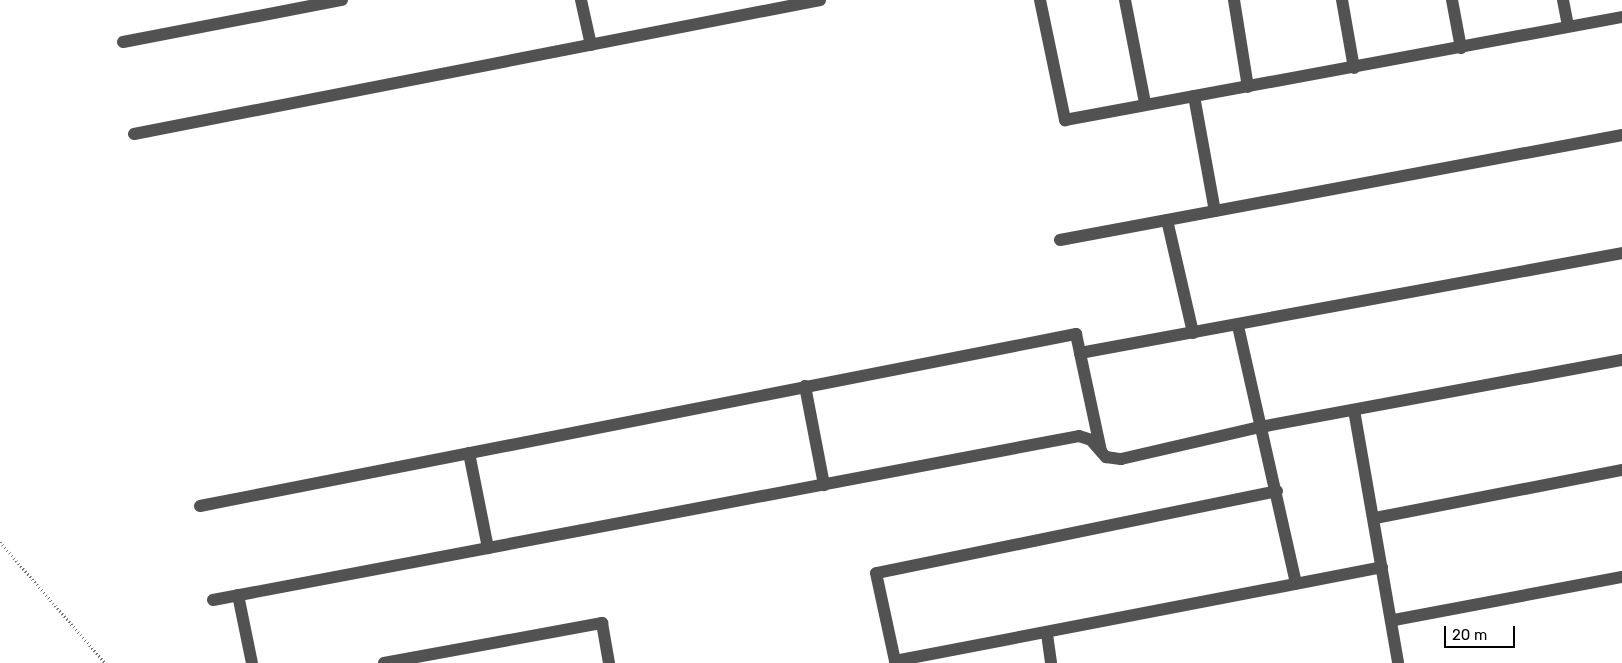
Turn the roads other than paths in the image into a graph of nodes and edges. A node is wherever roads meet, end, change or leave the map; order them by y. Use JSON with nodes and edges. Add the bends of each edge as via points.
{"nodes":[{"id":1,"x":342,"y":0,"type":"edge"},
{"id":2,"x":581,"y":0,"type":"edge"},
{"id":3,"x":820,"y":0,"type":"edge"},
{"id":4,"x":1040,"y":0,"type":"edge"},
{"id":5,"x":1125,"y":0,"type":"edge"},
{"id":6,"x":1234,"y":0,"type":"edge"},
{"id":7,"x":1342,"y":0,"type":"edge"},
{"id":8,"x":1452,"y":0,"type":"edge"},
{"id":9,"x":1562,"y":0,"type":"edge"},
{"id":10,"x":1622,"y":16,"type":"edge"},
{"id":11,"x":1568,"y":26,"type":"junction"},
{"id":12,"x":123,"y":42,"type":"dead end"},
{"id":13,"x":591,"y":45,"type":"junction"},
{"id":14,"x":1461,"y":48,"type":"junction"},
{"id":15,"x":1354,"y":68,"type":"junction"},
{"id":16,"x":1248,"y":87,"type":"junction"},
{"id":17,"x":1194,"y":96,"type":"junction"},
{"id":18,"x":1145,"y":103,"type":"junction"},
{"id":19,"x":134,"y":134,"type":"dead end"},
{"id":20,"x":1622,"y":135,"type":"edge"},
{"id":21,"x":1215,"y":211,"type":"junction"},
{"id":22,"x":1167,"y":220,"type":"junction"},
{"id":23,"x":1060,"y":240,"type":"dead end"},
{"id":24,"x":1622,"y":253,"type":"edge"},
{"id":25,"x":1238,"y":326,"type":"junction"},
{"id":26,"x":1193,"y":333,"type":"junction"},
{"id":27,"x":1080,"y":353,"type":"junction"},
{"id":28,"x":1622,"y":360,"type":"edge"},
{"id":29,"x":805,"y":386,"type":"junction"},
{"id":30,"x":1354,"y":410,"type":"junction"},
{"id":31,"x":1260,"y":427,"type":"junction"},
{"id":32,"x":1102,"y":452,"type":"junction"},
{"id":33,"x":469,"y":453,"type":"junction"},
{"id":34,"x":1622,"y":470,"type":"edge"},
{"id":35,"x":824,"y":484,"type":"junction"},
{"id":36,"x":1277,"y":491,"type":"junction"},
{"id":37,"x":200,"y":506,"type":"dead end"},
{"id":38,"x":1375,"y":518,"type":"junction"},
{"id":39,"x":488,"y":548,"type":"junction"},
{"id":40,"x":1382,"y":567,"type":"junction"},
{"id":41,"x":1622,"y":578,"type":"edge"},
{"id":42,"x":1296,"y":584,"type":"junction"},
{"id":43,"x":238,"y":596,"type":"junction"},
{"id":44,"x":213,"y":600,"type":"dead end"},
{"id":45,"x":1394,"y":620,"type":"junction"},
{"id":46,"x":1047,"y":634,"type":"junction"},
{"id":47,"x":252,"y":663,"type":"edge"},
{"id":48,"x":384,"y":663,"type":"edge"},
{"id":49,"x":609,"y":663,"type":"edge"},
{"id":50,"x":1051,"y":663,"type":"edge"},
{"id":51,"x":1396,"y":663,"type":"edge"}],
"edges":[{"from":1,"to":12,"type":"street"},
{"from":2,"to":13,"type":"street"},
{"from":3,"to":13,"type":"street"},
{"from":4,"to":18,"type":"street","via":[[1065,120]]},
{"from":5,"to":18,"type":"street"},
{"from":6,"to":16,"type":"street"},
{"from":7,"to":15,"type":"street"},
{"from":8,"to":14,"type":"street"},
{"from":9,"to":11,"type":"street"},
{"from":10,"to":11,"type":"street"},
{"from":11,"to":14,"type":"street"},
{"from":13,"to":19,"type":"street"},
{"from":14,"to":15,"type":"street"},
{"from":15,"to":16,"type":"street"},
{"from":16,"to":17,"type":"street"},
{"from":17,"to":18,"type":"street"},
{"from":17,"to":21,"type":"street"},
{"from":20,"to":21,"type":"street"},
{"from":21,"to":22,"type":"street"},
{"from":22,"to":23,"type":"street"},
{"from":22,"to":26,"type":"street"},
{"from":24,"to":25,"type":"street"},
{"from":25,"to":26,"type":"street"},
{"from":25,"to":31,"type":"street"},
{"from":26,"to":27,"type":"street"},
{"from":27,"to":29,"type":"street","via":[[1076,334]]},
{"from":27,"to":32,"type":"street"},
{"from":28,"to":30,"type":"street"},
{"from":29,"to":33,"type":"street"},
{"from":29,"to":35,"type":"street"},
{"from":30,"to":31,"type":"street"},
{"from":30,"to":38,"type":"street"},
{"from":31,"to":32,"type":"street","via":[[1121,459]]},
{"from":31,"to":36,"type":"street"},
{"from":32,"to":35,"type":"street","via":[[1091,440],[1078,436]]},
{"from":33,"to":37,"type":"street"},
{"from":33,"to":39,"type":"street"},
{"from":34,"to":38,"type":"street"},
{"from":35,"to":39,"type":"street"},
{"from":36,"to":42,"type":"street"},
{"from":36,"to":46,"type":"street","via":[[876,573],[895,661]]},
{"from":38,"to":40,"type":"street"},
{"from":39,"to":43,"type":"street"},
{"from":40,"to":42,"type":"street"},
{"from":40,"to":45,"type":"street"},
{"from":41,"to":45,"type":"street"},
{"from":42,"to":46,"type":"street"},
{"from":43,"to":44,"type":"street"},
{"from":43,"to":47,"type":"street"},
{"from":45,"to":51,"type":"street"},
{"from":46,"to":50,"type":"street"},
{"from":48,"to":49,"type":"street","via":[[602,623]]}]}
